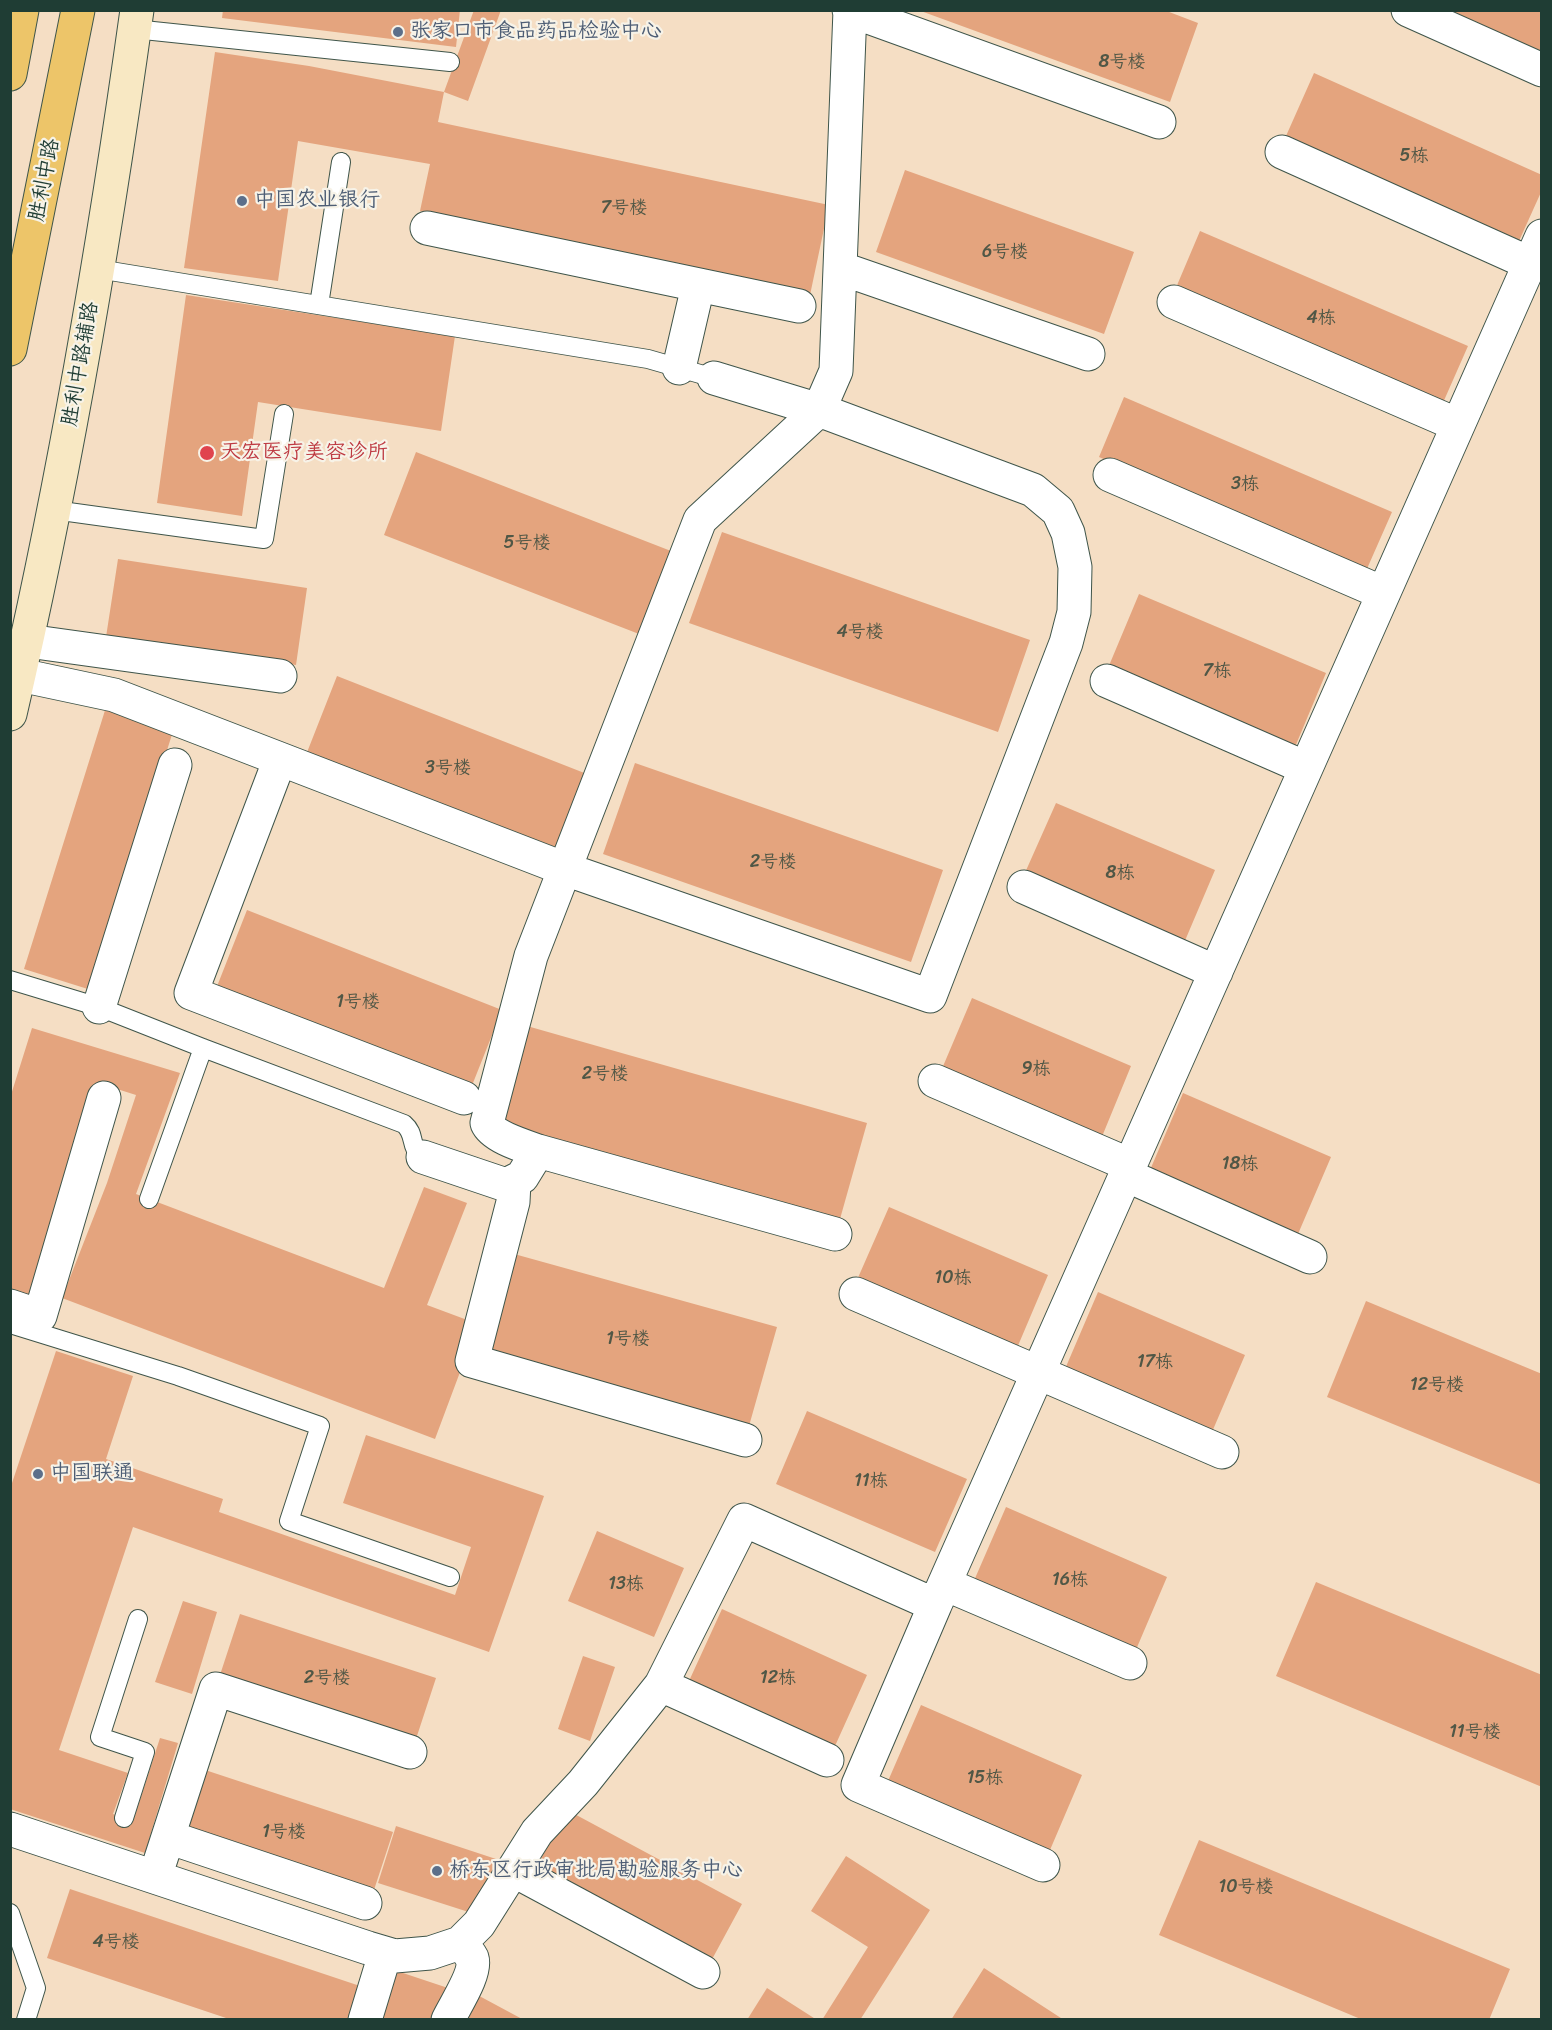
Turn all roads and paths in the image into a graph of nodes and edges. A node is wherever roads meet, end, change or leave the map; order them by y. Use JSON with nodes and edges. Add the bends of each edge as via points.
{"nodes":[{"id":1,"x":22,"y":10,"type":"edge"},
{"id":2,"x":78,"y":10,"type":"edge"},
{"id":3,"x":850,"y":10,"type":"edge"},
{"id":4,"x":1408,"y":10,"type":"edge"},
{"id":5,"x":136,"y":20,"type":"edge"},
{"id":6,"x":450,"y":62,"type":"dead end"},
{"id":7,"x":1542,"y":70,"type":"edge"},
{"id":8,"x":10,"y":74,"type":"edge"},
{"id":9,"x":1159,"y":122,"type":"dead end"},
{"id":10,"x":1282,"y":152,"type":"dead end"},
{"id":11,"x":340,"y":162,"type":"dead end"},
{"id":12,"x":428,"y":228,"type":"dead end"},
{"id":13,"x":1535,"y":249,"type":"edge"},
{"id":14,"x":840,"y":267,"type":"junction"},
{"id":15,"x":98,"y":269,"type":"junction"},
{"id":16,"x":698,"y":286,"type":"junction"},
{"id":17,"x":1173,"y":302,"type":"dead end"},
{"id":18,"x":319,"y":305,"type":"junction"},
{"id":19,"x":799,"y":306,"type":"dead end"},
{"id":20,"x":10,"y":349,"type":"edge"},
{"id":21,"x":1088,"y":354,"type":"dead end"},
{"id":22,"x":679,"y":368,"type":"junction"},
{"id":23,"x":714,"y":378,"type":"joint"},
{"id":24,"x":819,"y":410,"type":"junction"},
{"id":25,"x":284,"y":414,"type":"dead end"},
{"id":26,"x":1458,"y":425,"type":"junction"},
{"id":27,"x":1110,"y":475,"type":"dead end"},
{"id":28,"x":54,"y":510,"type":"junction"},
{"id":29,"x":1383,"y":593,"type":"junction"},
{"id":30,"x":28,"y":641,"type":"junction"},
{"id":31,"x":20,"y":675,"type":"junction"},
{"id":32,"x":280,"y":676,"type":"dead end"},
{"id":33,"x":1107,"y":681,"type":"dead end"},
{"id":34,"x":10,"y":714,"type":"edge"},
{"id":35,"x":280,"y":759,"type":"junction"},
{"id":36,"x":175,"y":765,"type":"dead end"},
{"id":37,"x":1306,"y":768,"type":"junction"},
{"id":38,"x":565,"y":869,"type":"junction"},
{"id":39,"x":1024,"y":887,"type":"dead end"},
{"id":40,"x":1216,"y":972,"type":"junction"},
{"id":41,"x":10,"y":980,"type":"edge"},
{"id":42,"x":99,"y":1007,"type":"junction"},
{"id":43,"x":203,"y":1048,"type":"junction"},
{"id":44,"x":935,"y":1081,"type":"dead end"},
{"id":45,"x":104,"y":1098,"type":"dead end"},
{"id":46,"x":464,"y":1098,"type":"dead end"},
{"id":47,"x":538,"y":1151,"type":"junction"},
{"id":48,"x":423,"y":1157,"type":"joint"},
{"id":49,"x":1128,"y":1170,"type":"junction"},
{"id":50,"x":514,"y":1182,"type":"junction"},
{"id":51,"x":149,"y":1199,"type":"dead end"},
{"id":52,"x":835,"y":1234,"type":"dead end"},
{"id":53,"x":1310,"y":1257,"type":"dead end"},
{"id":54,"x":856,"y":1294,"type":"dead end"},
{"id":55,"x":10,"y":1306,"type":"edge"},
{"id":56,"x":10,"y":1324,"type":"edge"},
{"id":57,"x":1038,"y":1373,"type":"junction"},
{"id":58,"x":745,"y":1440,"type":"dead end"},
{"id":59,"x":1222,"y":1452,"type":"dead end"},
{"id":60,"x":450,"y":1577,"type":"dead end"},
{"id":61,"x":940,"y":1594,"type":"junction"},
{"id":62,"x":138,"y":1620,"type":"dead end"},
{"id":63,"x":1130,"y":1663,"type":"dead end"},
{"id":64,"x":661,"y":1685,"type":"junction"},
{"id":65,"x":410,"y":1752,"type":"dead end"},
{"id":66,"x":827,"y":1760,"type":"dead end"},
{"id":67,"x":124,"y":1818,"type":"dead end"},
{"id":68,"x":10,"y":1829,"type":"edge"},
{"id":69,"x":168,"y":1837,"type":"junction"},
{"id":70,"x":1043,"y":1865,"type":"dead end"},
{"id":71,"x":513,"y":1870,"type":"junction"},
{"id":72,"x":155,"y":1877,"type":"junction"},
{"id":73,"x":365,"y":1903,"type":"dead end"},
{"id":74,"x":10,"y":1913,"type":"edge"},
{"id":75,"x":460,"y":1943,"type":"junction"},
{"id":76,"x":385,"y":1953,"type":"junction"},
{"id":77,"x":703,"y":1972,"type":"dead end"},
{"id":78,"x":26,"y":2019,"type":"edge"},
{"id":79,"x":365,"y":2019,"type":"edge"},
{"id":80,"x":448,"y":2019,"type":"edge"}],
"edges":[{"from":1,"to":8,"type":"highway"},
{"from":2,"to":20,"type":"highway","name":"胜利中路"},
{"from":3,"to":9,"type":"street"},
{"from":3,"to":14,"type":"street"},
{"from":4,"to":7,"type":"street"},
{"from":5,"to":6,"type":"lane"},
{"from":5,"to":15,"type":"main road","name":"胜利中路辅路"},
{"from":10,"to":13,"type":"street"},
{"from":11,"to":18,"type":"lane"},
{"from":12,"to":16,"type":"street"},
{"from":13,"to":26,"type":"street"},
{"from":14,"to":21,"type":"street"},
{"from":14,"to":24,"type":"street","via":[[836,371]]},
{"from":15,"to":18,"type":"lane"},
{"from":15,"to":28,"type":"main road","name":"胜利中路辅路"},
{"from":16,"to":19,"type":"street"},
{"from":16,"to":22,"type":"street"},
{"from":17,"to":26,"type":"street"},
{"from":18,"to":22,"type":"lane","via":[[648,359]]},
{"from":22,"to":23,"type":"lane"},
{"from":23,"to":24,"type":"street"},
{"from":24,"to":38,"type":"street","via":[[700,520]]},
{"from":24,"to":38,"type":"street","via":[[1033,490],[1058,511],[1076,567],[1074,612],[1066,643],[930,996]]},
{"from":25,"to":28,"type":"lane","via":[[264,539]]},
{"from":26,"to":29,"type":"street"},
{"from":27,"to":29,"type":"street"},
{"from":28,"to":30,"type":"main road","name":"胜利中路辅路"},
{"from":29,"to":37,"type":"street"},
{"from":30,"to":31,"type":"main road","name":"胜利中路辅路"},
{"from":30,"to":32,"type":"street"},
{"from":31,"to":34,"type":"main road","name":"胜利中路辅路"},
{"from":31,"to":35,"type":"street","via":[[114,695]]},
{"from":33,"to":37,"type":"street"},
{"from":35,"to":38,"type":"street"},
{"from":35,"to":46,"type":"street","via":[[191,993]]},
{"from":36,"to":42,"type":"street"},
{"from":37,"to":40,"type":"street"},
{"from":38,"to":47,"type":"street","via":[[531,956],[487,1123],[491,1130]]},
{"from":39,"to":40,"type":"street"},
{"from":40,"to":49,"type":"street"},
{"from":41,"to":42,"type":"lane"},
{"from":42,"to":43,"type":"lane"},
{"from":43,"to":48,"type":"lane","via":[[404,1124],[411,1130],[414,1148]]},
{"from":43,"to":51,"type":"lane"},
{"from":44,"to":49,"type":"street"},
{"from":45,"to":55,"type":"street","via":[[40,1316]]},
{"from":47,"to":50,"type":"street","via":[[522,1177]]},
{"from":47,"to":52,"type":"street"},
{"from":48,"to":50,"type":"street","via":[[506,1185]]},
{"from":49,"to":53,"type":"street"},
{"from":49,"to":57,"type":"street"},
{"from":50,"to":58,"type":"street","via":[[513,1202],[472,1361]]},
{"from":54,"to":57,"type":"street"},
{"from":56,"to":60,"type":"lane","via":[[178,1376],[320,1426],[289,1521]]},
{"from":57,"to":59,"type":"street"},
{"from":57,"to":61,"type":"street"},
{"from":61,"to":63,"type":"street"},
{"from":61,"to":64,"type":"street","via":[[744,1520]]},
{"from":61,"to":70,"type":"street","via":[[858,1785]]},
{"from":62,"to":67,"type":"lane","via":[[100,1737],[145,1752]]},
{"from":64,"to":66,"type":"street"},
{"from":64,"to":71,"type":"street","via":[[583,1783],[537,1833]]},
{"from":65,"to":69,"type":"street","via":[[216,1689]]},
{"from":68,"to":72,"type":"street","via":[[113,1853]]},
{"from":69,"to":72,"type":"street"},
{"from":69,"to":73,"type":"street"},
{"from":71,"to":75,"type":"street","via":[[479,1924]]},
{"from":71,"to":77,"type":"street"},
{"from":72,"to":76,"type":"street"},
{"from":74,"to":78,"type":"lane","via":[[36,1988]]},
{"from":75,"to":76,"type":"street","via":[[430,1953]]},
{"from":75,"to":80,"type":"street","via":[[473,1960],[472,1972]]},
{"from":76,"to":79,"type":"street"}]}
